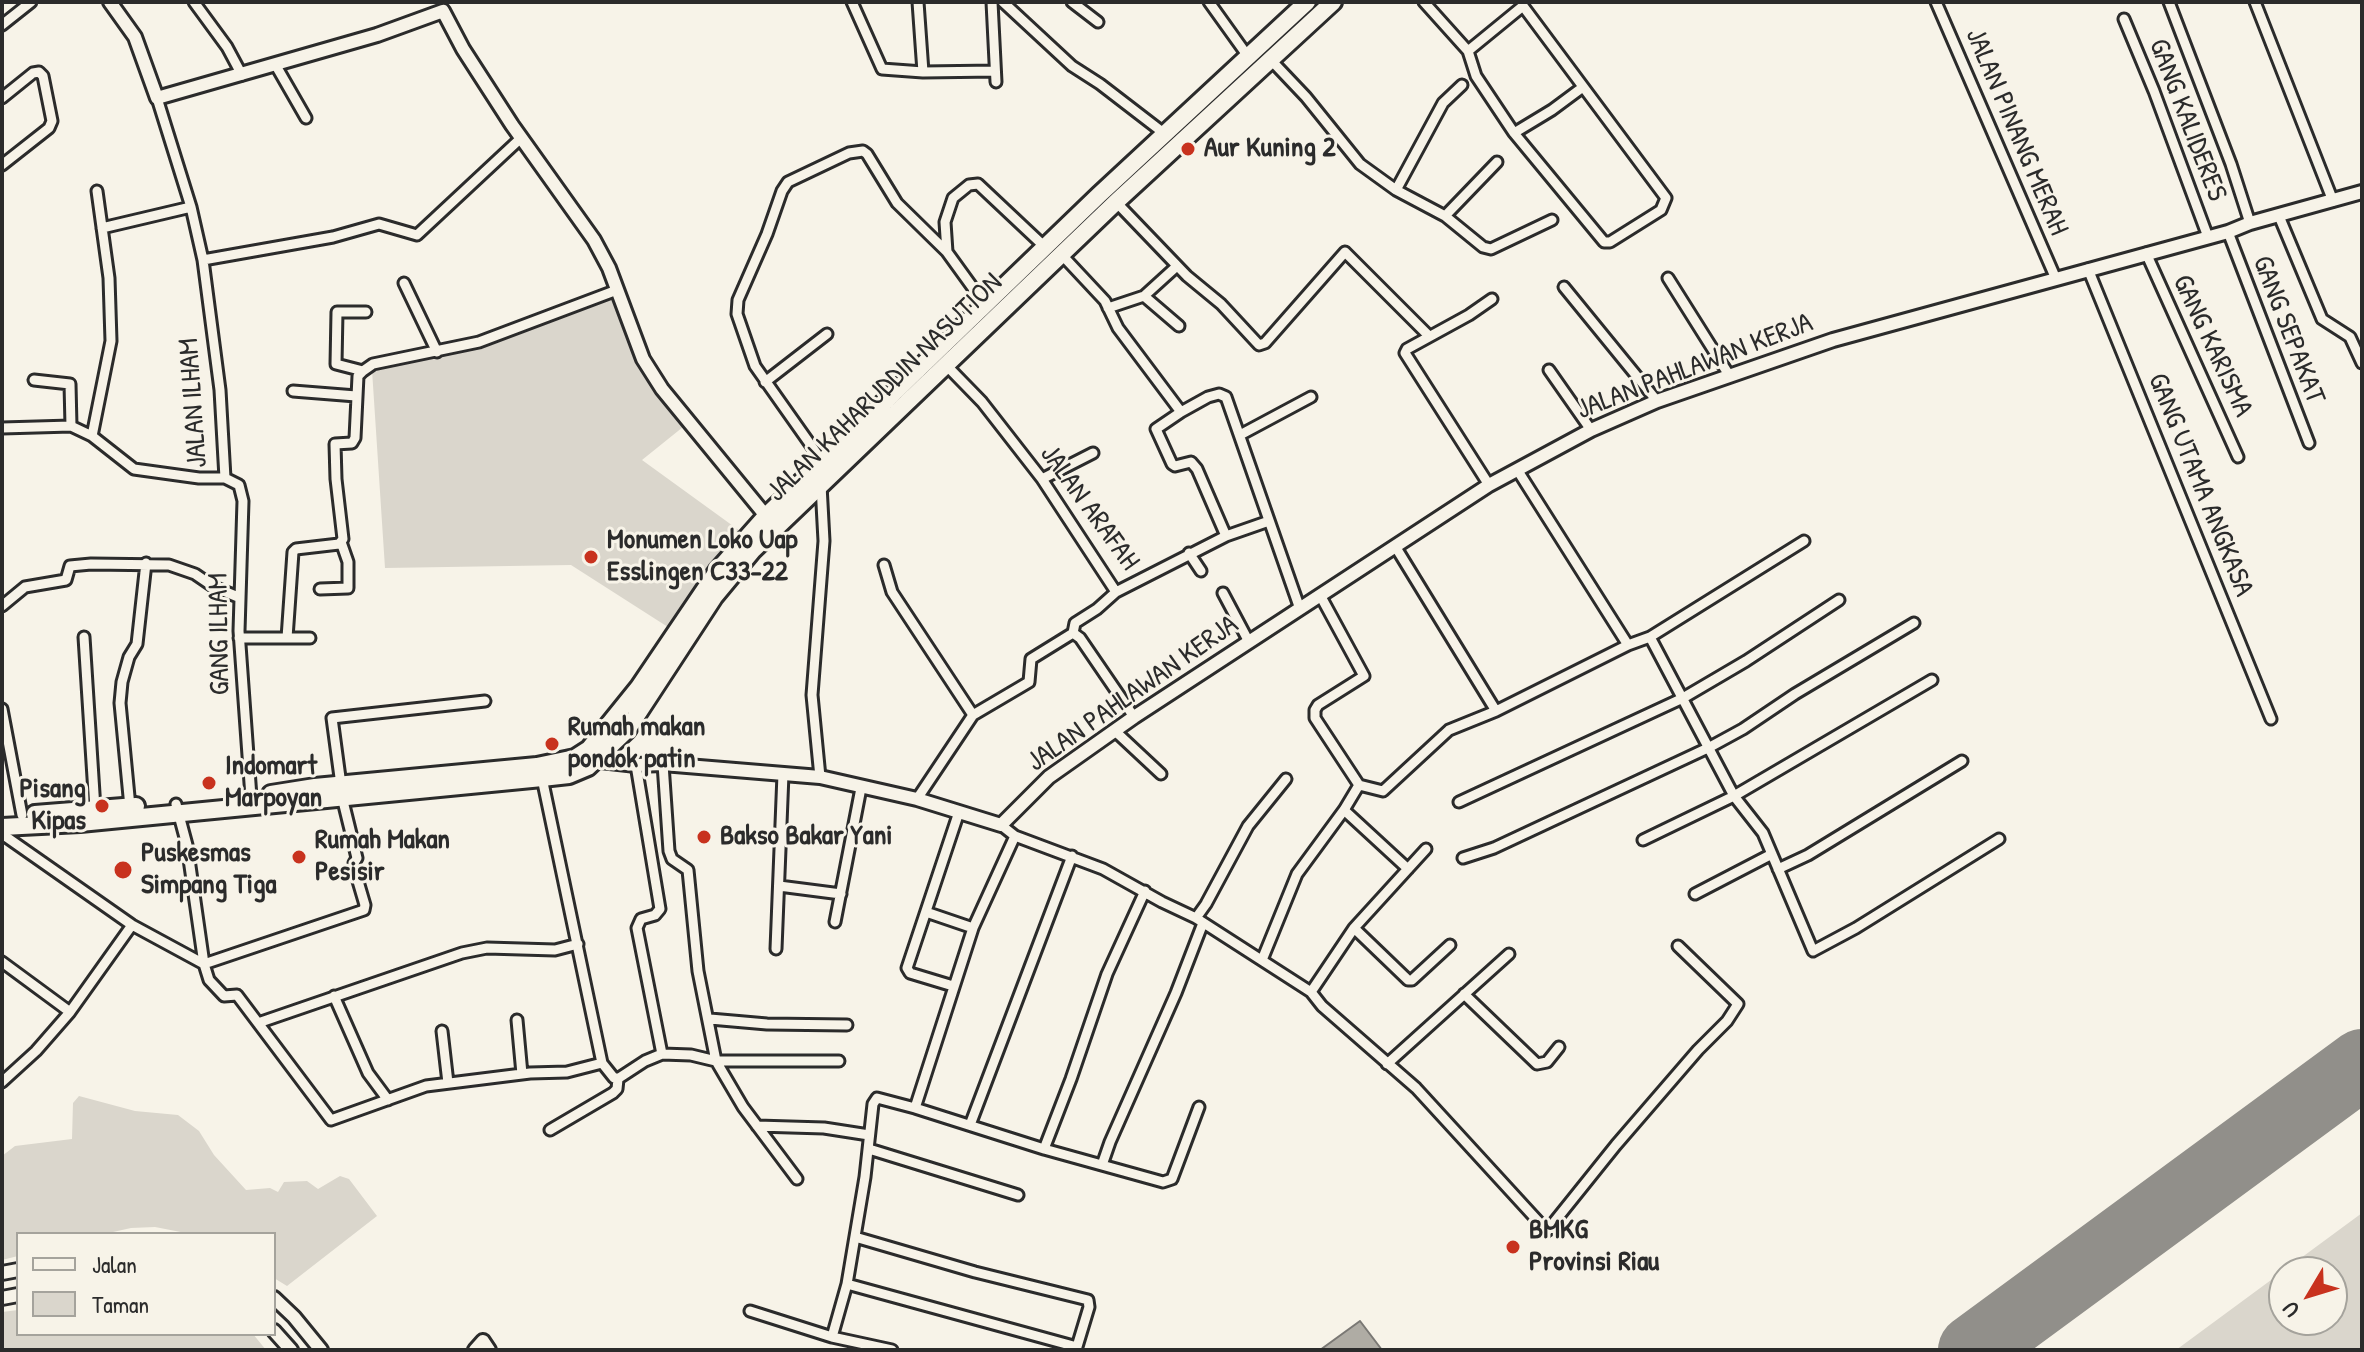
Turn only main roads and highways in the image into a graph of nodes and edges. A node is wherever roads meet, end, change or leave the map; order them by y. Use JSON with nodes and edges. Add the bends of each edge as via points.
{"nodes":[{"id":1,"x":1307,"y":2,"type":"edge"},
{"id":2,"x":1333,"y":2,"type":"edge"},
{"id":3,"x":864,"y":432,"type":"junction"},
{"id":4,"x":589,"y":757,"type":"junction"},
{"id":5,"x":342,"y":791,"type":"junction"},
{"id":6,"x":177,"y":808,"type":"junction"},
{"id":7,"x":2,"y":817,"type":"edge"},
{"id":8,"x":2,"y":827,"type":"edge"}],
"edges":[{"from":1,"to":3,"type":"highway","name":"JALAN KAHARUDDIN NASUTION","via":[[986,306]]},
{"from":2,"to":3,"type":"highway","name":"JALAN KAHARUDDIN NASUTION","via":[[946,365]]},
{"from":3,"to":4,"type":"highway","name":"JALAN KAHARUDDIN NASUTION","via":[[714,597],[627,730]]},
{"from":3,"to":4,"type":"highway","name":"JALAN KAHARUDDIN NASUTION","via":[[822,461],[718,570]]},
{"from":4,"to":5,"type":"highway","name":"JALAN KAHARUDDIN NASUTION"},
{"from":4,"to":5,"type":"highway","name":"JALAN KAHARUDDIN NASUTION","via":[[569,775]]},
{"from":5,"to":6,"type":"highway","name":"JALAN KAHARUDDIN NASUTION"},
{"from":5,"to":6,"type":"highway","name":"JALAN KAHARUDDIN NASUTION"},
{"from":6,"to":7,"type":"highway","name":"JALAN KAHARUDDIN NASUTION"},
{"from":6,"to":8,"type":"highway","name":"JALAN KAHARUDDIN NASUTION","via":[[80,823]]}]}
